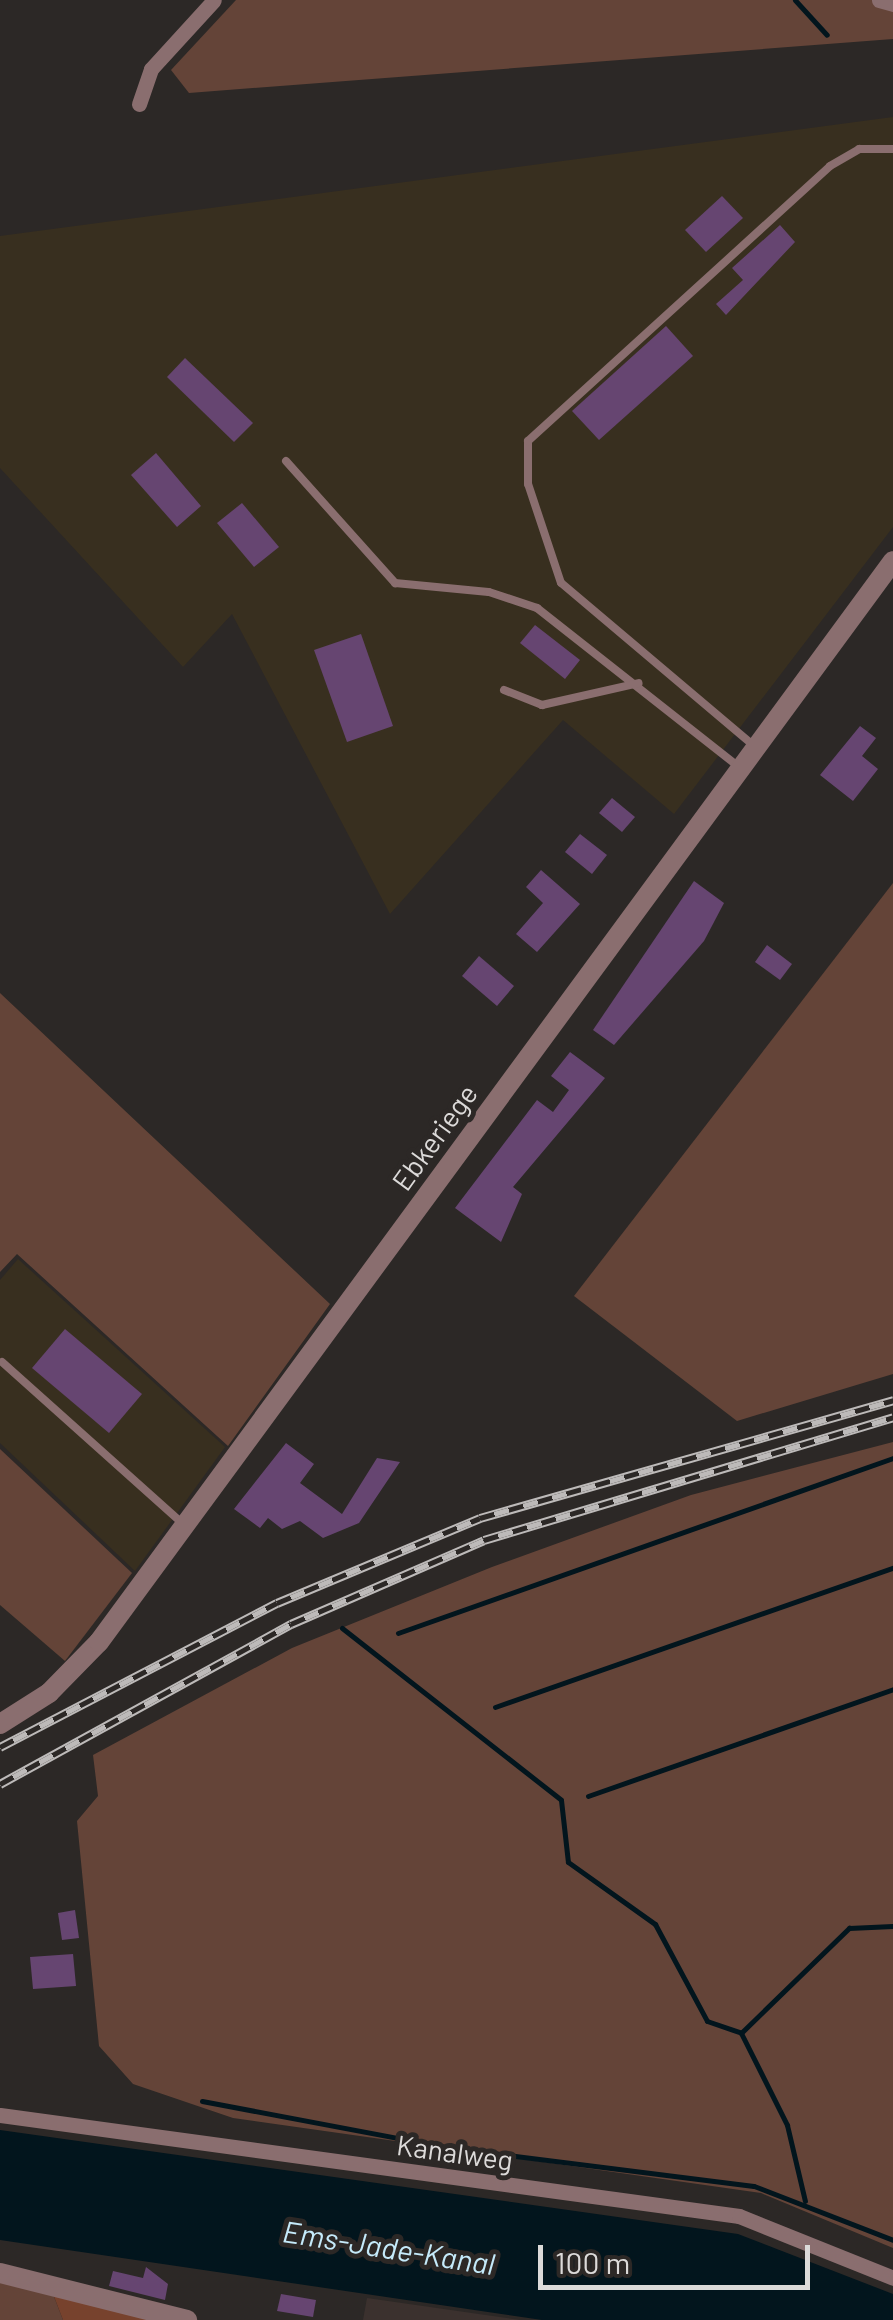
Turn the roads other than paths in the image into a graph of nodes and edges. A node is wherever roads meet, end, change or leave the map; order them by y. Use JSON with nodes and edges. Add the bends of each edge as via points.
{"nodes":[{"id":1,"x":214,"y":0,"type":"edge"},
{"id":2,"x":878,"y":0,"type":"edge"},
{"id":3,"x":893,"y":4,"type":"edge"},
{"id":4,"x":139,"y":104,"type":"dead end"},
{"id":5,"x":893,"y":150,"type":"edge"},
{"id":6,"x":286,"y":462,"type":"dead end"},
{"id":7,"x":893,"y":562,"type":"edge"},
{"id":8,"x":639,"y":683,"type":"junction"},
{"id":9,"x":504,"y":690,"type":"dead end"},
{"id":10,"x":757,"y":748,"type":"junction"},
{"id":11,"x":742,"y":768,"type":"junction"},
{"id":12,"x":2,"y":1362,"type":"edge"},
{"id":13,"x":184,"y":1524,"type":"junction"},
{"id":14,"x":0,"y":1724,"type":"edge"},
{"id":15,"x":0,"y":2115,"type":"edge"},
{"id":16,"x":0,"y":2273,"type":"edge"},
{"id":17,"x":893,"y":2278,"type":"edge"},
{"id":18,"x":187,"y":2320,"type":"edge"}],
"edges":[{"from":1,"to":4,"type":"street","via":[[151,70]]},
{"from":2,"to":3,"type":"street"},
{"from":5,"to":10,"type":"lane","via":[[859,150],[830,166],[528,441],[528,484],[561,583]]},
{"from":6,"to":8,"type":"lane","via":[[395,583],[489,592],[537,608]]},
{"from":7,"to":10,"type":"street","name":"Ebkeriege"},
{"from":8,"to":9,"type":"lane","via":[[542,705]]},
{"from":8,"to":11,"type":"lane"},
{"from":10,"to":11,"type":"street","name":"Ebkeriege"},
{"from":11,"to":13,"type":"street","name":"Ebkeriege"},
{"from":12,"to":13,"type":"lane"},
{"from":13,"to":14,"type":"street","name":"Ebkeriege","via":[[72,1672]]},
{"from":15,"to":17,"type":"street","name":"Kanalweg","via":[[740,2216]]},
{"from":16,"to":18,"type":"street"}]}
